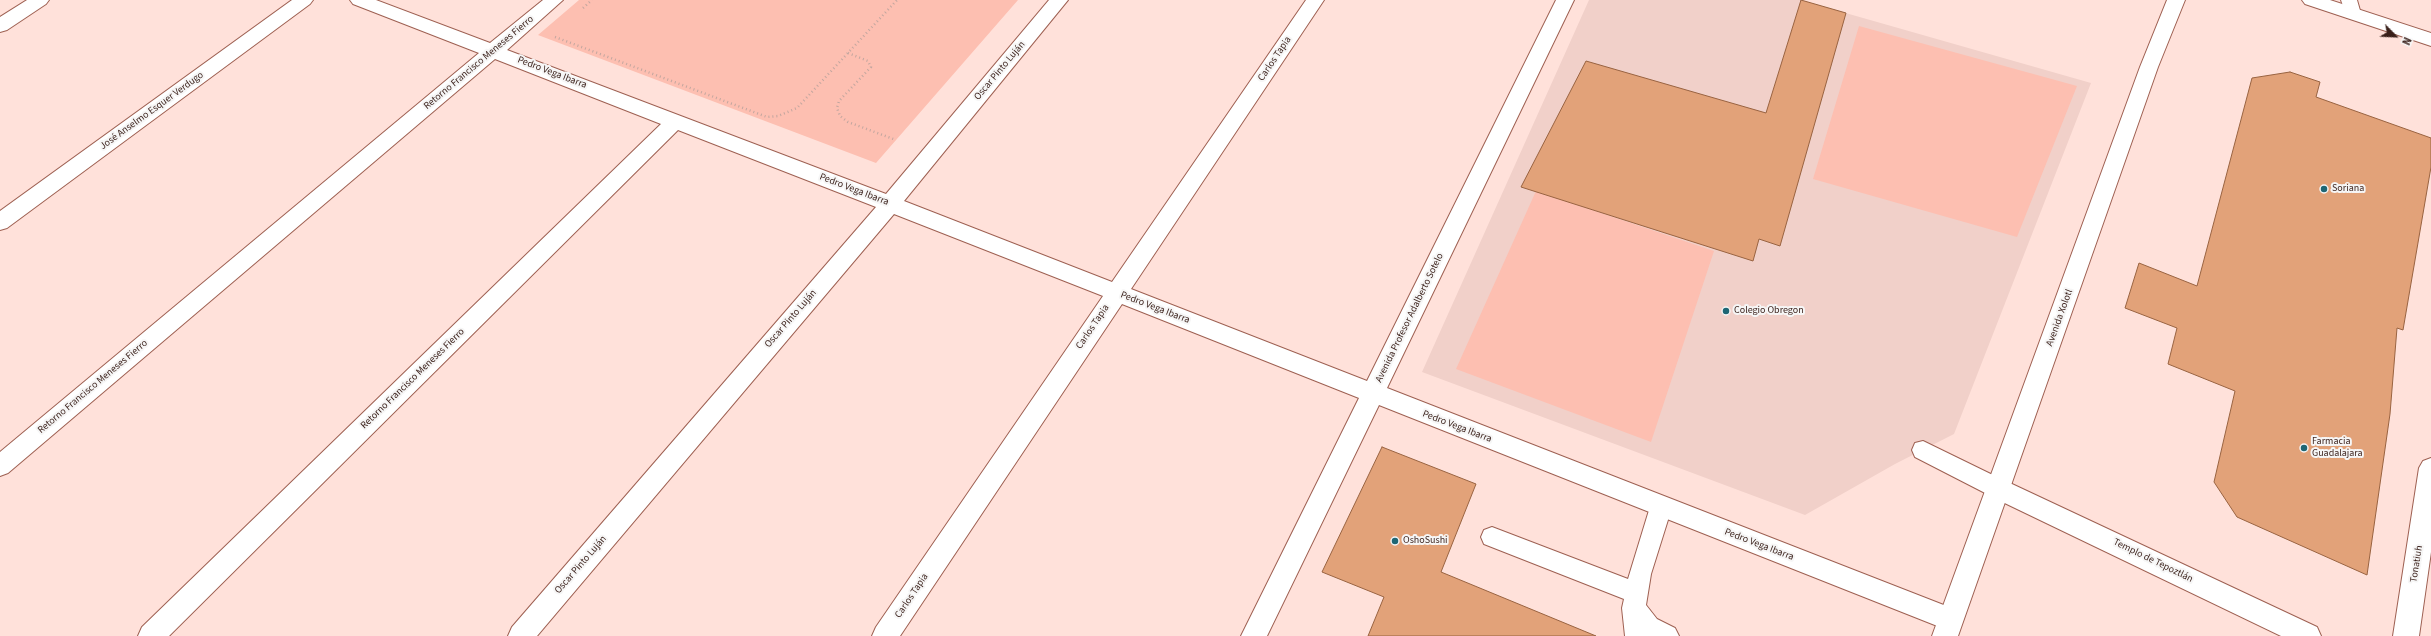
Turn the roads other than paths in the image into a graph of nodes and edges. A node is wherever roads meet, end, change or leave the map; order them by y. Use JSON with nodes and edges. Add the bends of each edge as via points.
{"nodes":[{"id":1,"x":40,"y":0,"type":"edge"},
{"id":2,"x":304,"y":0,"type":"edge"},
{"id":3,"x":359,"y":0,"type":"edge"},
{"id":4,"x":554,"y":0,"type":"edge"},
{"id":5,"x":1059,"y":0,"type":"edge"},
{"id":6,"x":1315,"y":0,"type":"edge"},
{"id":7,"x":1565,"y":0,"type":"edge"},
{"id":8,"x":2176,"y":0,"type":"edge"},
{"id":9,"x":2311,"y":0,"type":"edge"},
{"id":10,"x":2351,"y":7,"type":"edge"},
{"id":11,"x":0,"y":26,"type":"edge"},
{"id":12,"x":2431,"y":40,"type":"edge"},
{"id":13,"x":494,"y":51,"type":"junction"},
{"id":14,"x":675,"y":122,"type":"junction"},
{"id":15,"x":890,"y":204,"type":"junction"},
{"id":16,"x":0,"y":222,"type":"edge"},
{"id":17,"x":1116,"y":293,"type":"junction"},
{"id":18,"x":1373,"y":394,"type":"junction"},
{"id":19,"x":1923,"y":450,"type":"dead end"},
{"id":20,"x":0,"y":466,"type":"edge"},
{"id":21,"x":2431,"y":468,"type":"edge"},
{"id":22,"x":1997,"y":488,"type":"junction"},
{"id":23,"x":1661,"y":507,"type":"junction"},
{"id":24,"x":1492,"y":537,"type":"dead end"},
{"id":25,"x":1635,"y":601,"type":"junction"},
{"id":26,"x":1948,"y":628,"type":"edge"},
{"id":27,"x":1636,"y":635,"type":"edge"},
{"id":28,"x":151,"y":636,"type":"edge"},
{"id":29,"x":521,"y":636,"type":"edge"},
{"id":30,"x":885,"y":636,"type":"edge"},
{"id":31,"x":1254,"y":636,"type":"edge"},
{"id":32,"x":1667,"y":636,"type":"edge"},
{"id":33,"x":2308,"y":636,"type":"edge"},
{"id":34,"x":2406,"y":636,"type":"edge"}],
"edges":[{"from":1,"to":11,"type":"street"},
{"from":2,"to":16,"type":"street","name":"José Anselmo Esquer Verdugo"},
{"from":3,"to":13,"type":"street","name":"Pedro Vega Ibarra"},
{"from":4,"to":13,"type":"street","name":"Retorno Francisco Meneses Fierro"},
{"from":5,"to":15,"type":"street","name":"Oscar Pinto Luján"},
{"from":6,"to":17,"type":"street","name":"Carlos Tapia"},
{"from":7,"to":18,"type":"street","name":"Avenida Profesor Adalberto Sotelo"},
{"from":8,"to":22,"type":"street","name":"Avenida Xolotl","via":[[2149,67]]},
{"from":9,"to":10,"type":"street"},
{"from":10,"to":12,"type":"street"},
{"from":13,"to":14,"type":"street","name":"Pedro Vega Ibarra"},
{"from":13,"to":20,"type":"street","name":"Retorno Francisco Meneses Fierro"},
{"from":14,"to":15,"type":"street","name":"Pedro Vega Ibarra"},
{"from":14,"to":28,"type":"street","name":"Retorno Francisco Meneses Fierro"},
{"from":15,"to":17,"type":"street","name":"Pedro Vega Ibarra"},
{"from":15,"to":29,"type":"street","name":"Oscar Pinto Luján"},
{"from":17,"to":18,"type":"street","name":"Pedro Vega Ibarra"},
{"from":17,"to":30,"type":"street","name":"Carlos Tapia"},
{"from":18,"to":23,"type":"street","name":"Pedro Vega Ibarra"},
{"from":18,"to":31,"type":"street","name":"Avenida Profesor Adalberto Sotelo"},
{"from":19,"to":22,"type":"lane"},
{"from":21,"to":34,"type":"street","name":"Tonatiuh"},
{"from":22,"to":26,"type":"street","name":"Avenida Xolotl"},
{"from":22,"to":33,"type":"street","name":"Templo de Tepoztlán"},
{"from":23,"to":25,"type":"lane","via":[[1640,574]]},
{"from":23,"to":26,"type":"street","name":"Pedro Vega Ibarra"},
{"from":24,"to":25,"type":"lane"},
{"from":25,"to":27,"type":"lane"},
{"from":25,"to":32,"type":"lane","via":[[1649,627]]}]}
